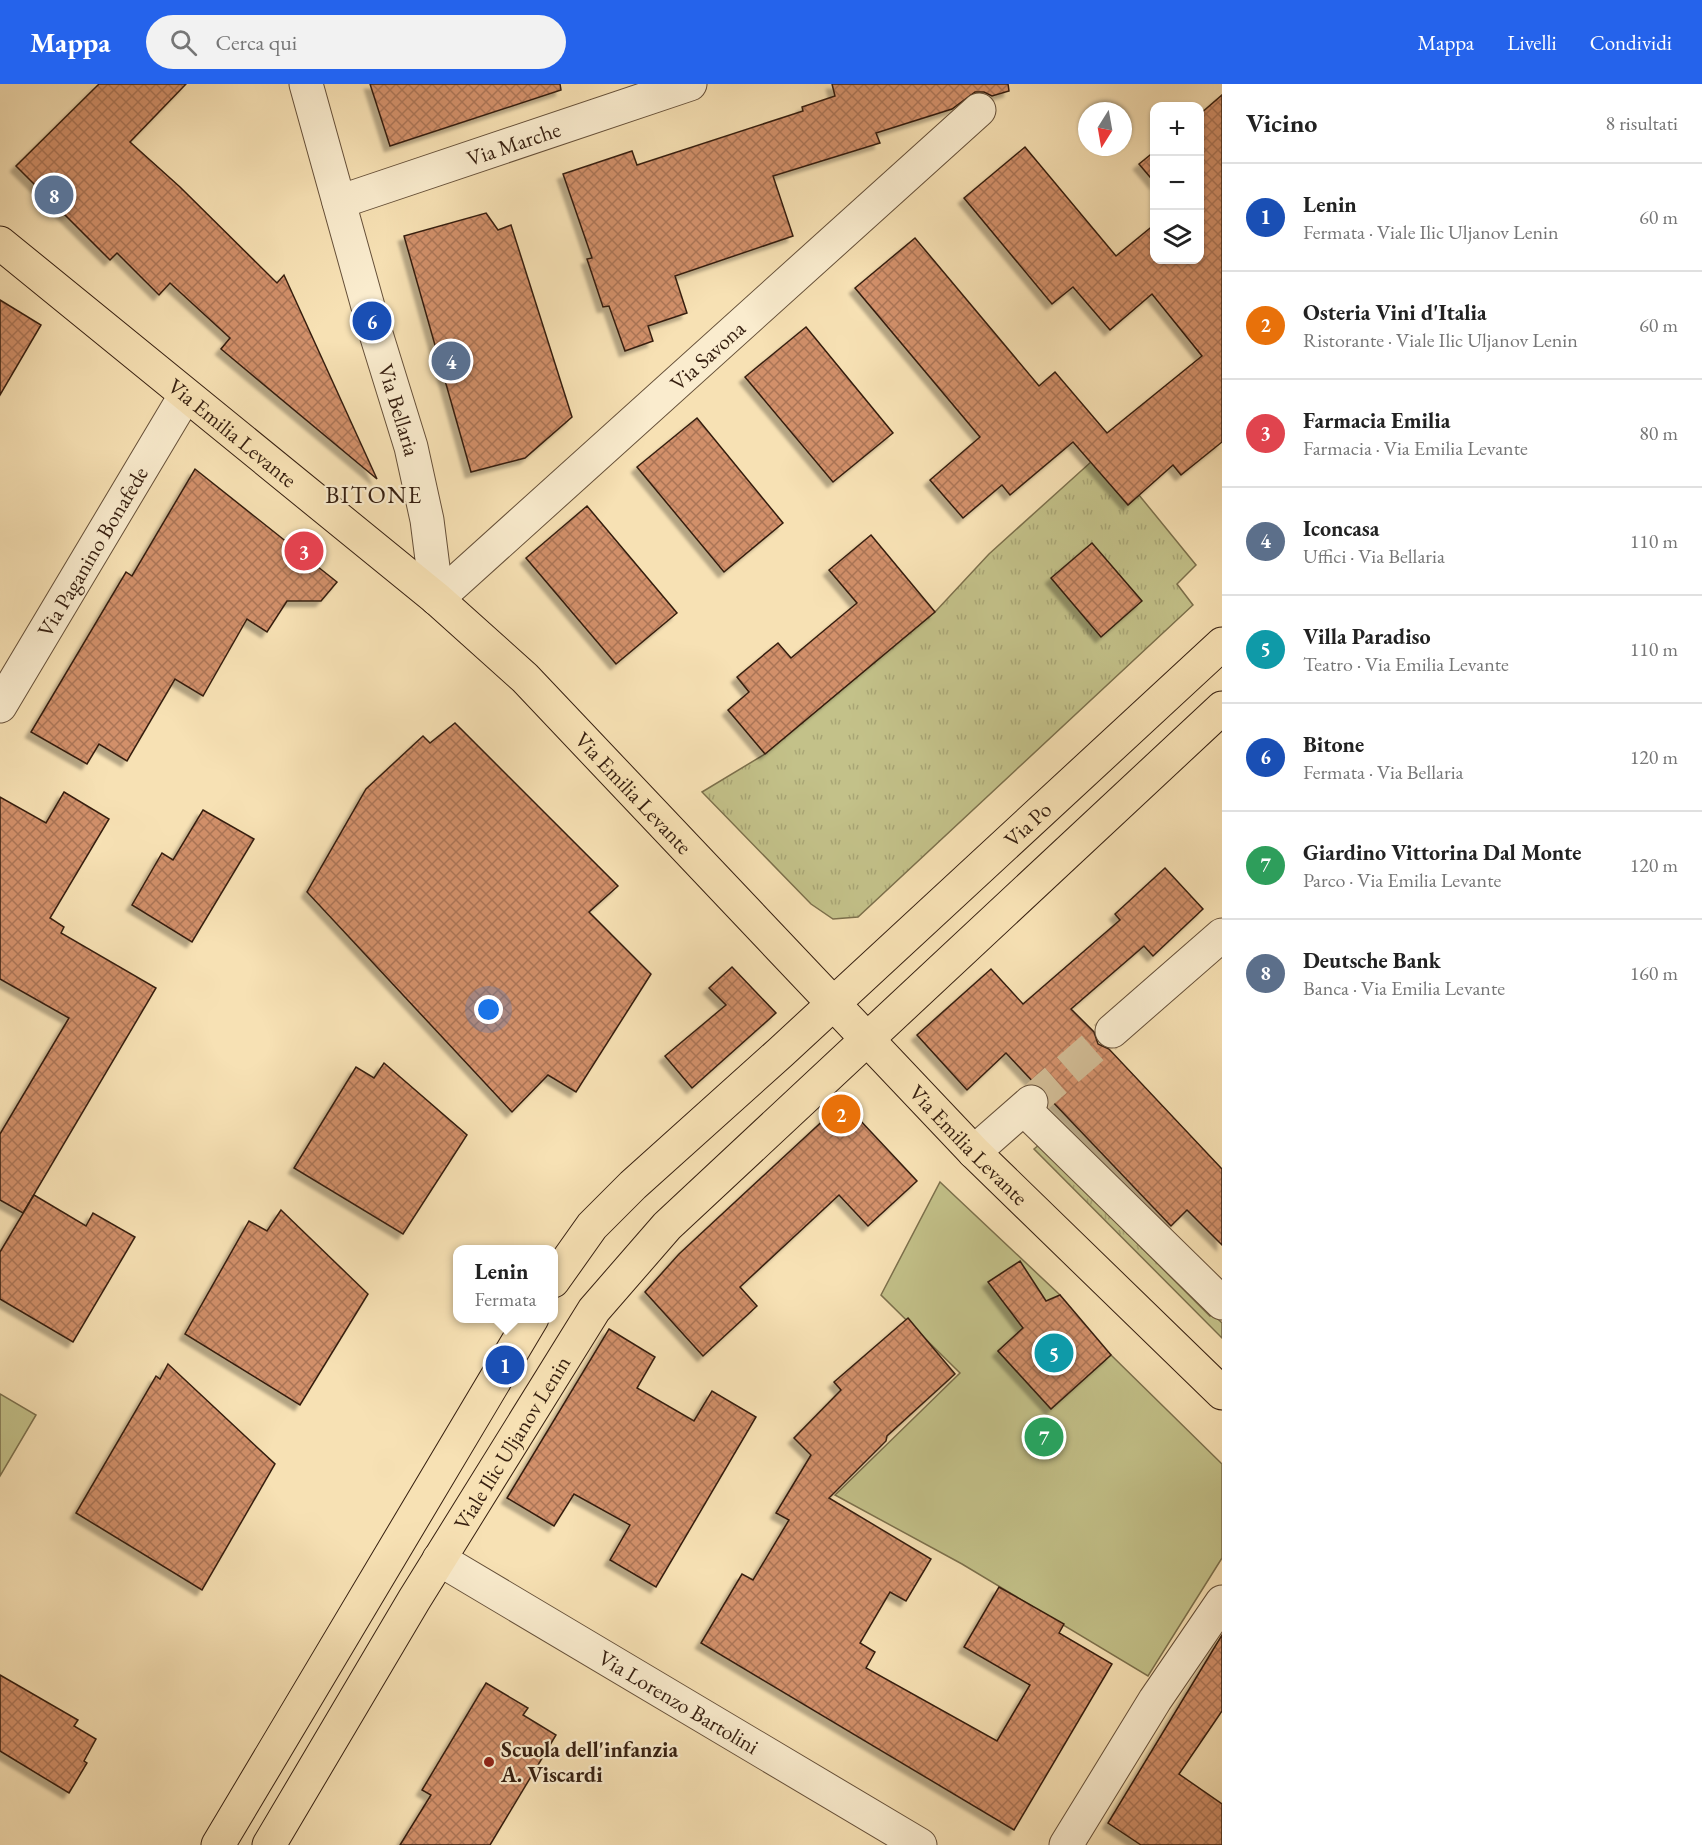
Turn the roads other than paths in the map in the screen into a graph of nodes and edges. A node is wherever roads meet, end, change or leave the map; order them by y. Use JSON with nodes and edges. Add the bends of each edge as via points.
{"nodes":[{"id":1,"x":306,"y":84,"type":"edge"},
{"id":2,"x":690,"y":84,"type":"edge"},
{"id":3,"x":979,"y":110,"type":"dead end"},
{"id":4,"x":339,"y":202,"type":"junction"},
{"id":5,"x":0,"y":243,"type":"edge"},
{"id":6,"x":185,"y":396,"type":"junction"},
{"id":7,"x":436,"y":599,"type":"junction"},
{"id":8,"x":1222,"y":644,"type":"edge"},
{"id":9,"x":0,"y":705,"type":"edge"},
{"id":10,"x":1222,"y":708,"type":"edge"},
{"id":11,"x":1222,"y":934,"type":"edge"},
{"id":12,"x":833,"y":1003,"type":"junction"},
{"id":13,"x":1112,"y":1031,"type":"tunnel mouth"},
{"id":14,"x":866,"y":1039,"type":"junction"},
{"id":15,"x":974,"y":1152,"type":"junction"},
{"id":16,"x":558,"y":1274,"type":"edge"},
{"id":17,"x":1222,"y":1303,"type":"edge"},
{"id":18,"x":529,"y":1323,"type":"edge"},
{"id":19,"x":1222,"y":1393,"type":"edge"},
{"id":20,"x":439,"y":1559,"type":"junction"},
{"id":21,"x":1222,"y":1602,"type":"edge"},
{"id":22,"x":218,"y":1845,"type":"edge"},
{"id":23,"x":270,"y":1845,"type":"edge"},
{"id":24,"x":920,"y":1845,"type":"edge"},
{"id":25,"x":1066,"y":1845,"type":"edge"}],
"edges":[{"from":1,"to":4,"type":"street","name":"Via Bellaria"},
{"from":2,"to":4,"type":"street","name":"Via Marche"},
{"from":3,"to":7,"type":"street","name":"Via Savona"},
{"from":4,"to":7,"type":"street","name":"Via Bellaria","via":[[411,447],[427,520]]},
{"from":5,"to":6,"type":"main road","name":"Via Emilia Levante"},
{"from":6,"to":7,"type":"main road","name":"Via Emilia Levante"},
{"from":6,"to":9,"type":"street","name":"Via Paganino Bonafede"},
{"from":7,"to":12,"type":"main road","name":"Via Emilia Levante","via":[[525,678]]},
{"from":8,"to":12,"type":"main road","name":"Via Po"},
{"from":10,"to":14,"type":"main road"},
{"from":11,"to":13,"type":"street"},
{"from":12,"to":14,"type":"main road","name":"Via Emilia Levante"},
{"from":12,"to":16,"type":"main road","via":[[633,1185],[592,1226]]},
{"from":14,"to":15,"type":"main road","name":"Via Emilia Levante"},
{"from":14,"to":20,"type":"main road","name":"Viale Ilic Uljanov Lenin","via":[[667,1226],[622,1275],[594,1310]]},
{"from":15,"to":17,"type":"street","via":[[1028,1106]]},
{"from":15,"to":19,"type":"main road","name":"Via Emilia Levante"},
{"from":18,"to":22,"type":"main road","name":"Viale Ilic Uljanov Lenin"},
{"from":20,"to":23,"type":"main road","name":"Viale Ilic Uljanov Lenin"},
{"from":20,"to":24,"type":"street","name":"Via Lorenzo Bartolini"},
{"from":21,"to":25,"type":"street","via":[[1155,1700]]}]}
